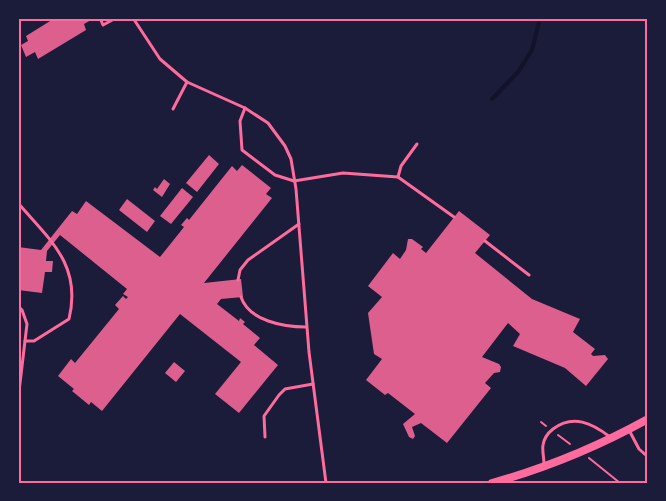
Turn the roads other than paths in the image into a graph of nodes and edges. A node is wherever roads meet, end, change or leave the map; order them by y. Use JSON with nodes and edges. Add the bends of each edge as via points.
{"nodes":[{"id":1,"x":100,"y":18,"type":"edge"},
{"id":2,"x":116,"y":18,"type":"edge"},
{"id":3,"x":133,"y":18,"type":"edge"},
{"id":4,"x":187,"y":82,"type":"junction"},
{"id":5,"x":245,"y":108,"type":"junction"},
{"id":6,"x":173,"y":109,"type":"dead end"},
{"id":7,"x":417,"y":144,"type":"dead end"},
{"id":8,"x":398,"y":177,"type":"junction"},
{"id":9,"x":294,"y":181,"type":"junction"},
{"id":10,"x":18,"y":203,"type":"edge"},
{"id":11,"x":454,"y":217,"type":"dead end"},
{"id":12,"x":299,"y":224,"type":"junction"},
{"id":13,"x":485,"y":241,"type":"dead end"},
{"id":14,"x":529,"y":275,"type":"dead end"},
{"id":15,"x":238,"y":280,"type":"dead end"},
{"id":16,"x":241,"y":297,"type":"dead end"},
{"id":17,"x":18,"y":306,"type":"edge"},
{"id":18,"x":307,"y":327,"type":"junction"},
{"id":19,"x":25,"y":341,"type":"junction"},
{"id":20,"x":313,"y":384,"type":"junction"},
{"id":21,"x":18,"y":400,"type":"edge"},
{"id":22,"x":648,"y":419,"type":"edge"},
{"id":23,"x":629,"y":430,"type":"junction"},
{"id":24,"x":265,"y":437,"type":"dead end"},
{"id":25,"x":611,"y":438,"type":"junction"},
{"id":26,"x":648,"y":457,"type":"edge"},
{"id":27,"x":545,"y":467,"type":"junction"},
{"id":28,"x":326,"y":483,"type":"edge"},
{"id":29,"x":492,"y":483,"type":"edge"}],
"edges":[{"from":1,"to":2,"type":"lane","via":[[103,26]]},
{"from":3,"to":4,"type":"lane","via":[[160,59]]},
{"from":4,"to":5,"type":"lane"},
{"from":4,"to":6,"type":"lane"},
{"from":5,"to":9,"type":"lane","via":[[277,134],[291,159]]},
{"from":5,"to":9,"type":"lane","via":[[240,121],[242,150],[275,175]]},
{"from":7,"to":8,"type":"lane"},
{"from":8,"to":9,"type":"lane","via":[[343,173]]},
{"from":8,"to":11,"type":"lane"},
{"from":9,"to":12,"type":"lane"},
{"from":10,"to":19,"type":"lane","via":[[66,260],[73,304],[69,319],[34,341]]},
{"from":12,"to":15,"type":"lane","via":[[248,260]]},
{"from":12,"to":18,"type":"lane"},
{"from":13,"to":14,"type":"lane"},
{"from":16,"to":18,"type":"lane","via":[[247,308],[264,319]]},
{"from":17,"to":19,"type":"lane","via":[[27,324]]},
{"from":18,"to":20,"type":"lane"},
{"from":19,"to":21,"type":"lane"},
{"from":20,"to":24,"type":"lane","via":[[285,389],[279,395],[264,416]]},
{"from":20,"to":28,"type":"lane"},
{"from":22,"to":23,"type":"main road"},
{"from":23,"to":25,"type":"main road"},
{"from":23,"to":26,"type":"lane"},
{"from":25,"to":27,"type":"main road"},
{"from":25,"to":27,"type":"lane","via":[[595,426],[577,420],[561,424],[546,436],[542,446]]},
{"from":27,"to":29,"type":"main road"}]}
